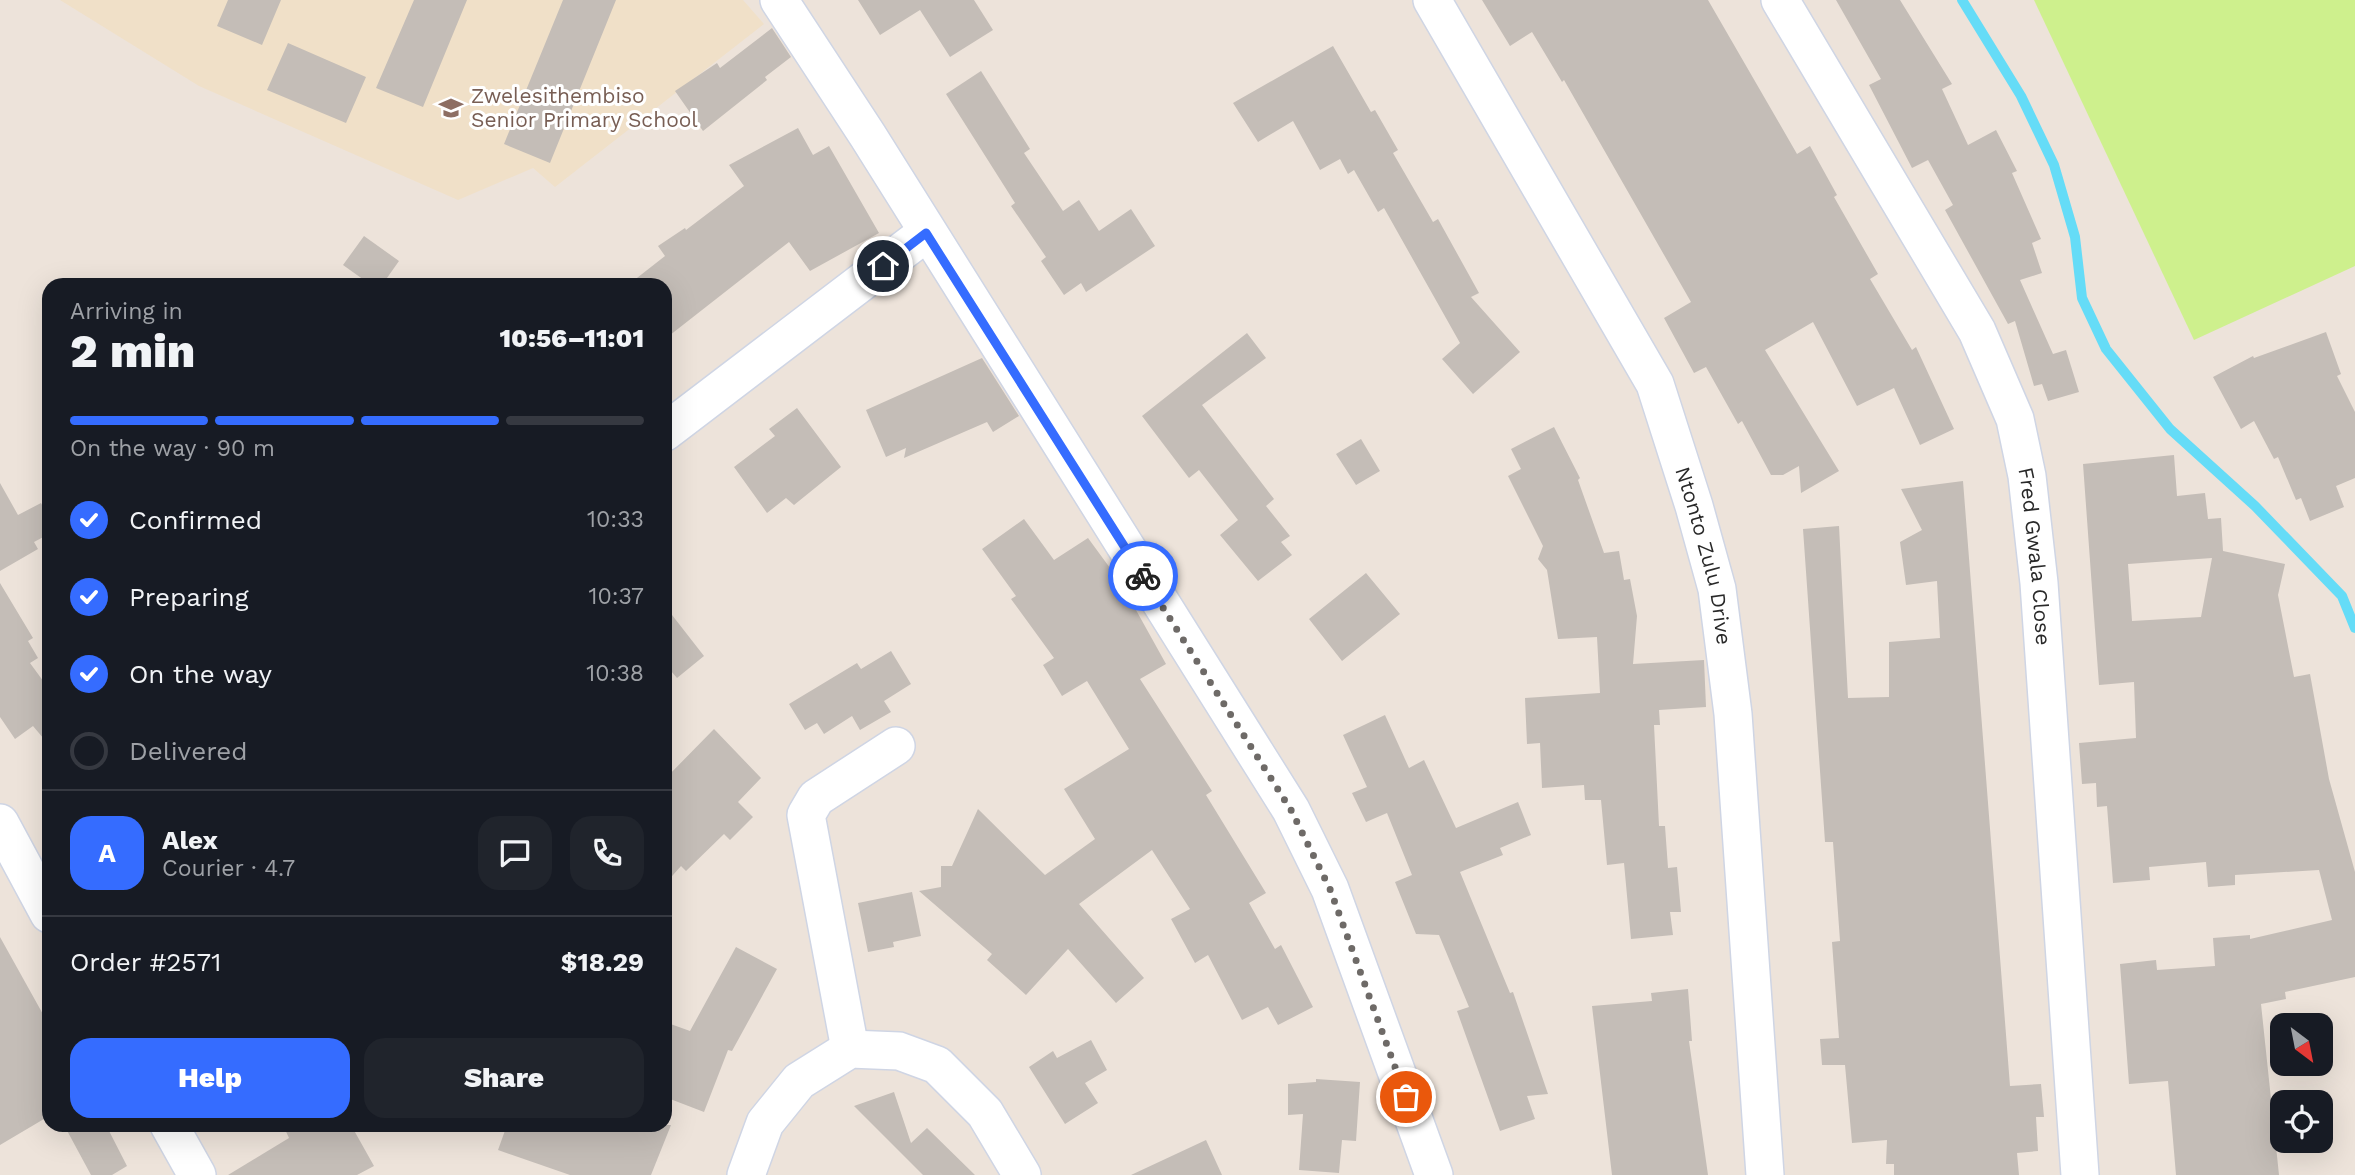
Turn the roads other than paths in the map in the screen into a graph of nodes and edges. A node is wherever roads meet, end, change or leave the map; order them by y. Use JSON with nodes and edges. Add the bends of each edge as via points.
{"nodes":[{"id":1,"x":779,"y":0,"type":"edge"},
{"id":2,"x":1432,"y":0,"type":"edge"},
{"id":3,"x":1780,"y":0,"type":"edge"},
{"id":4,"x":926,"y":233,"type":"junction"},
{"id":5,"x":672,"y":427,"type":"edge"},
{"id":6,"x":896,"y":746,"type":"dead end"},
{"id":7,"x":0,"y":823,"type":"edge"},
{"id":8,"x":42,"y":901,"type":"edge"},
{"id":9,"x":850,"y":1049,"type":"junction"},
{"id":10,"x":173,"y":1132,"type":"edge"},
{"id":11,"x":197,"y":1175,"type":"edge"},
{"id":12,"x":746,"y":1175,"type":"edge"},
{"id":13,"x":1022,"y":1175,"type":"edge"},
{"id":14,"x":1434,"y":1175,"type":"edge"},
{"id":15,"x":1765,"y":1175,"type":"edge"},
{"id":16,"x":2080,"y":1175,"type":"edge"}],
"edges":[{"from":1,"to":4,"type":"street"},
{"from":2,"to":15,"type":"street","name":"Ntonto Zulu Drive","via":[[1655,384],[1694,506],[1717,589],[1733,714]]},
{"from":3,"to":16,"type":"street","name":"Fred Gwala Close","via":[[1976,331],[2015,419],[2027,476],[2039,583]]},
{"from":4,"to":5,"type":"street"},
{"from":4,"to":14,"type":"street","via":[[1291,810],[1330,889]]},
{"from":6,"to":9,"type":"street","via":[[816,798],[806,815]]},
{"from":7,"to":8,"type":"street"},
{"from":9,"to":12,"type":"street","via":[[799,1081],[765,1123]]},
{"from":9,"to":13,"type":"street","via":[[899,1051],[937,1065],[985,1113]]},
{"from":10,"to":11,"type":"street"}]}
